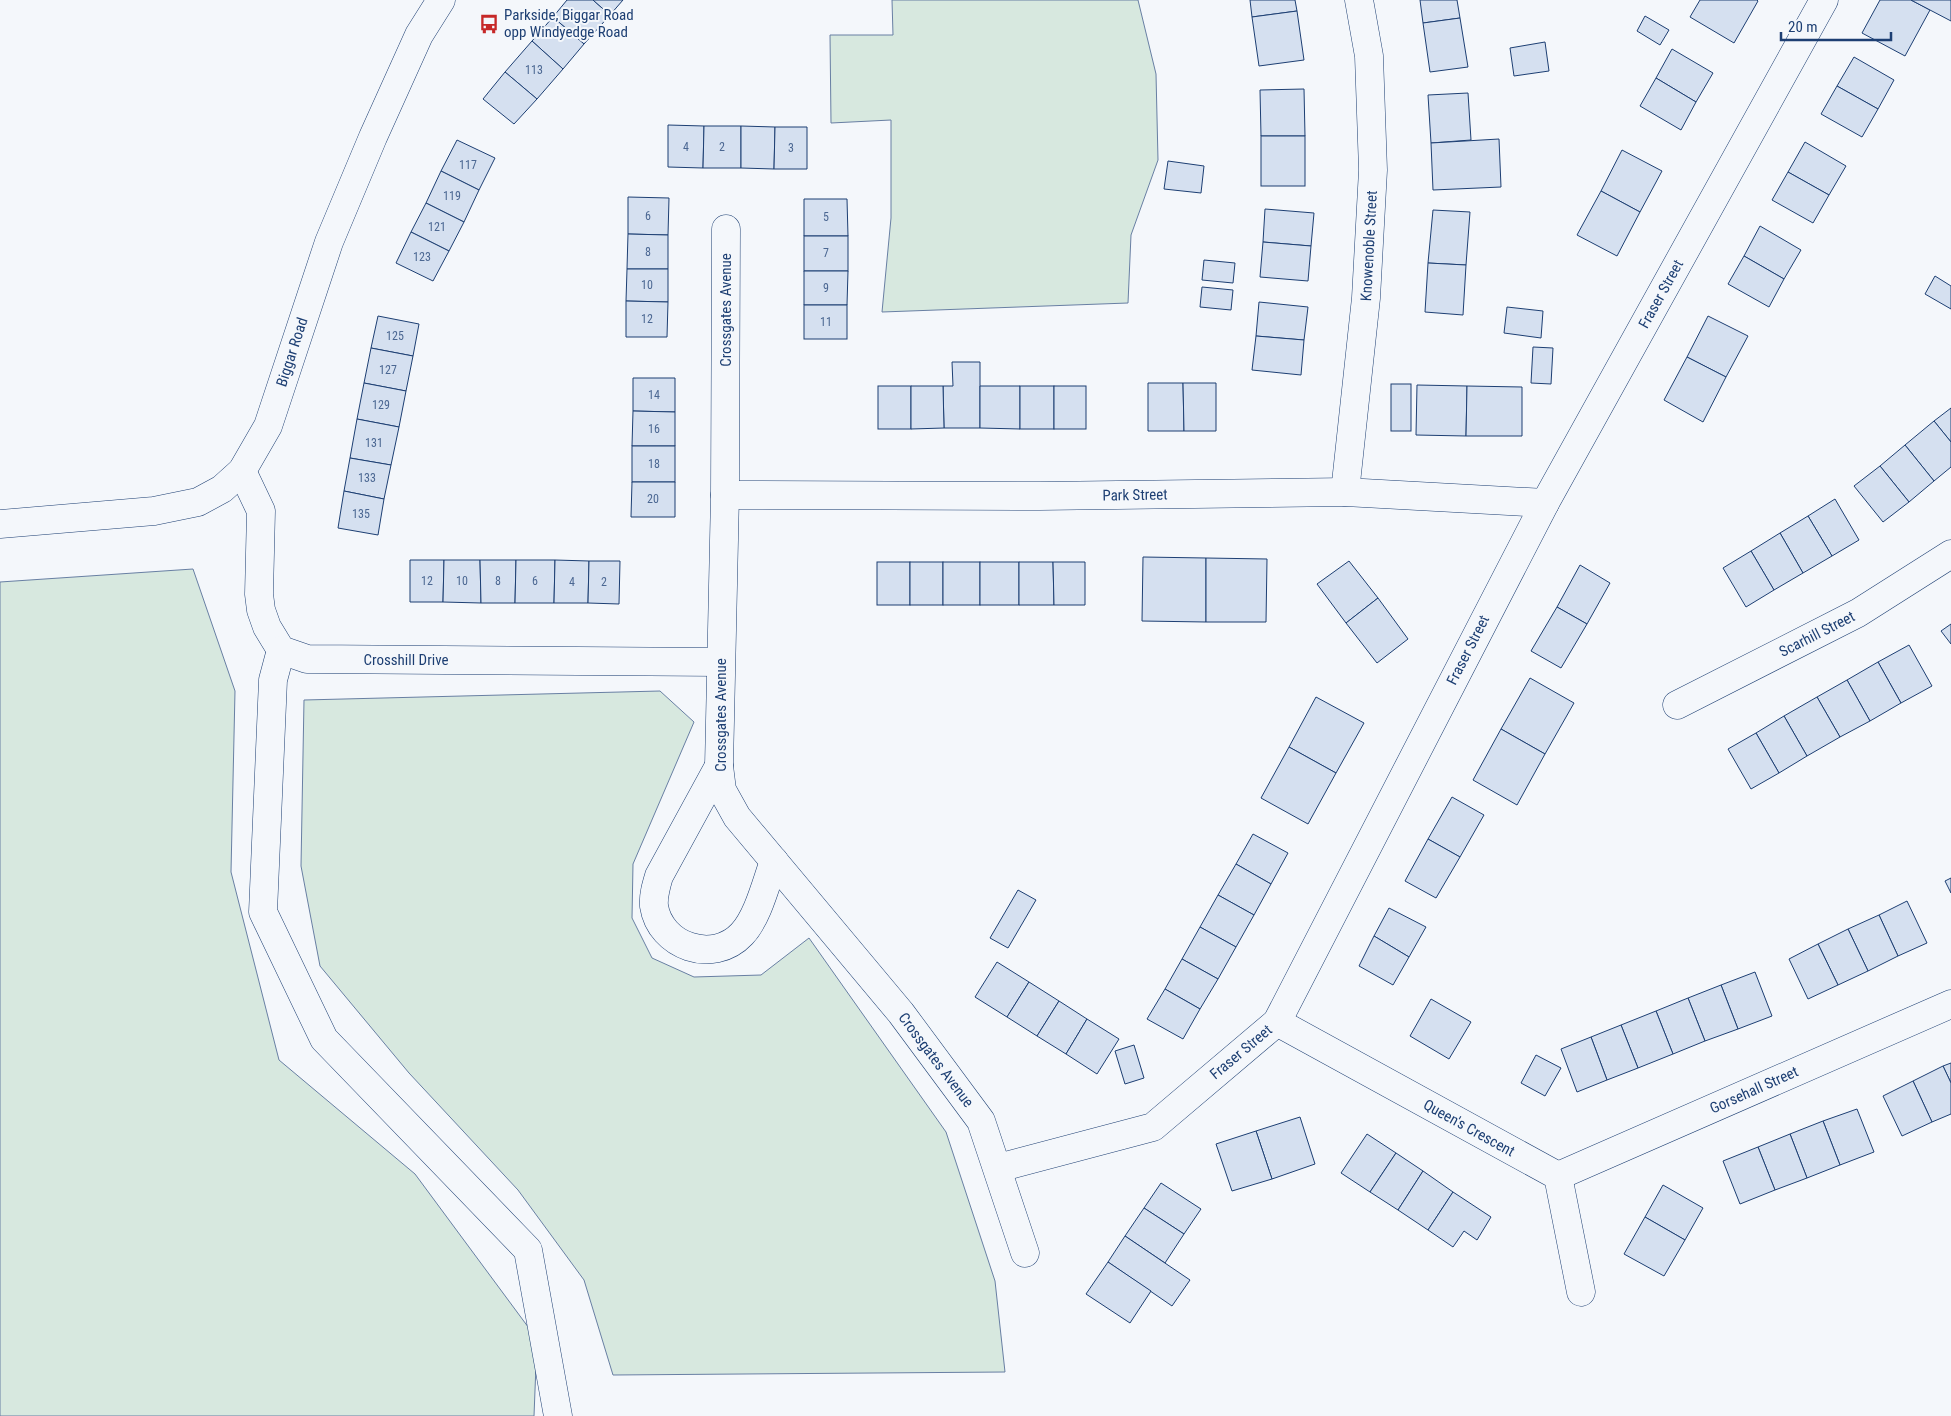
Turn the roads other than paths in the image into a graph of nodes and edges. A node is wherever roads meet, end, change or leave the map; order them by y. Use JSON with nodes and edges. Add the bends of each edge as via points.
{"nodes":[{"id":1,"x":441,"y":0,"type":"edge"},
{"id":2,"x":1358,"y":0,"type":"edge"},
{"id":3,"x":1824,"y":0,"type":"edge"},
{"id":4,"x":726,"y":229,"type":"dead end"},
{"id":5,"x":242,"y":471,"type":"junction"},
{"id":6,"x":1345,"y":492,"type":"junction"},
{"id":7,"x":725,"y":495,"type":"junction"},
{"id":8,"x":1544,"y":502,"type":"junction"},
{"id":9,"x":0,"y":524,"type":"edge"},
{"id":10,"x":1951,"y":554,"type":"edge"},
{"id":11,"x":281,"y":650,"type":"junction"},
{"id":12,"x":720,"y":662,"type":"junction"},
{"id":13,"x":1677,"y":705,"type":"dead end"},
{"id":14,"x":719,"y":766,"type":"junction"},
{"id":15,"x":774,"y":861,"type":"junction"},
{"id":16,"x":1951,"y":1004,"type":"edge"},
{"id":17,"x":1277,"y":1022,"type":"junction"},
{"id":18,"x":998,"y":1168,"type":"junction"},
{"id":19,"x":1558,"y":1176,"type":"junction"},
{"id":20,"x":1025,"y":1254,"type":"dead end"},
{"id":21,"x":1581,"y":1292,"type":"dead end"},
{"id":22,"x":558,"y":1416,"type":"edge"}],
"edges":[{"from":1,"to":5,"type":"street","name":"Biggar Road","via":[[419,35],[351,189],[329,242],[268,426]]},
{"from":2,"to":6,"type":"street","name":"Knowenoble Street","via":[[1368,56],[1373,170],[1366,298]]},
{"from":3,"to":8,"type":"street","name":"Fraser Street"},
{"from":4,"to":7,"type":"street","name":"Crossgates Avenue"},
{"from":5,"to":9,"type":"street","name":"Biggar Road","via":[[222,489],[198,502],[154,511]]},
{"from":5,"to":11,"type":"street","via":[[260,511],[261,610]]},
{"from":6,"to":7,"type":"street","name":"Park Street","via":[[1040,496]]},
{"from":6,"to":8,"type":"street","name":"Park Street"},
{"from":7,"to":12,"type":"street","name":"Crossgates Avenue"},
{"from":8,"to":17,"type":"street","name":"Fraser Street"},
{"from":10,"to":13,"type":"street","name":"Scarhill Street","via":[[1858,613]]},
{"from":11,"to":12,"type":"street","name":"Crosshill Drive","via":[[307,659]]},
{"from":11,"to":22,"type":"street","via":[[273,680],[263,912],[324,1039],[528,1250]]},
{"from":12,"to":14,"type":"street","name":"Crossgates Avenue"},
{"from":14,"to":15,"type":"street","name":"Crossgates Avenue","via":[[722,790],[737,817]]},
{"from":14,"to":15,"type":"street","via":[[654,890],[654,905],[665,932],[678,943],[697,949],[712,950],[728,945],[751,922]]},
{"from":15,"to":18,"type":"street","name":"Crossgates Avenue","via":[[900,1013],[981,1120]]},
{"from":16,"to":19,"type":"street","name":"Gorsehall Street"},
{"from":17,"to":18,"type":"street","name":"Fraser Street","via":[[1153,1127]]},
{"from":17,"to":19,"type":"street","name":"Queen's Crescent"},
{"from":18,"to":20,"type":"street","name":"Crossgates Avenue"},
{"from":19,"to":21,"type":"street"}]}
